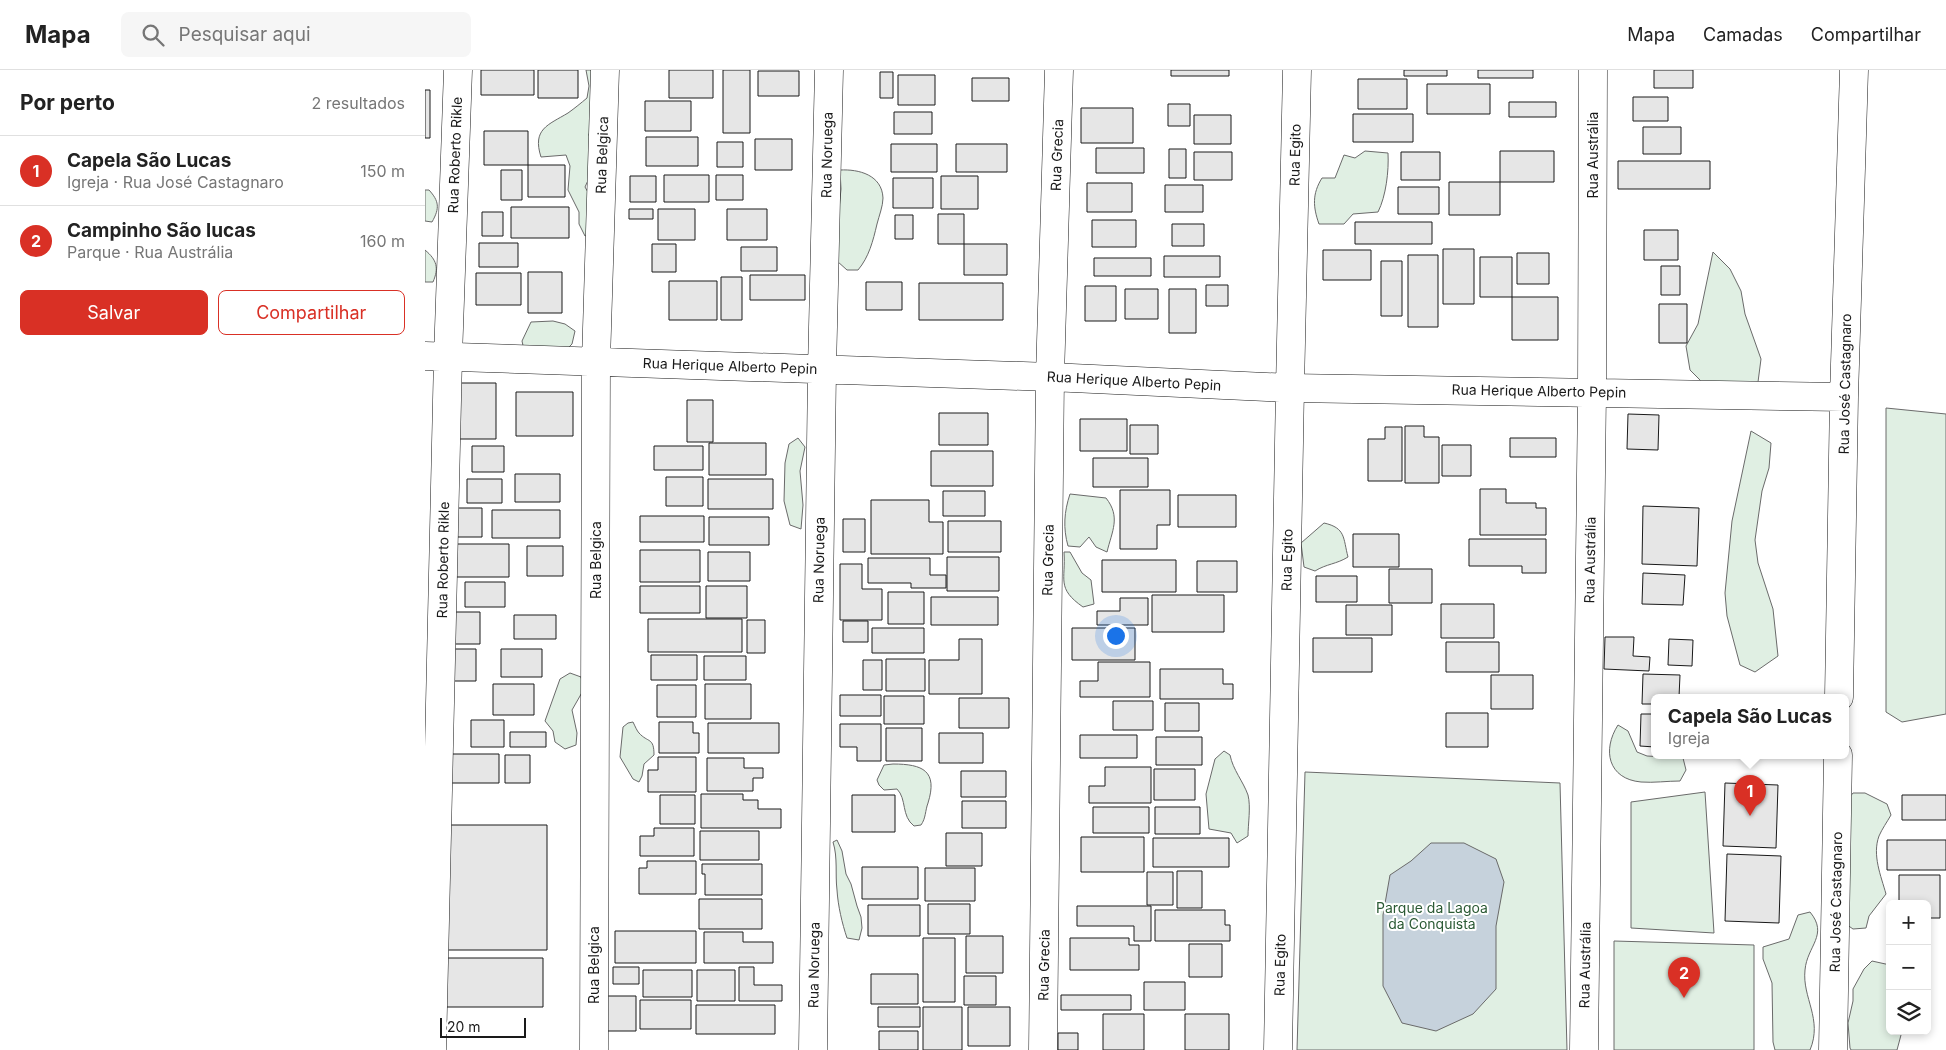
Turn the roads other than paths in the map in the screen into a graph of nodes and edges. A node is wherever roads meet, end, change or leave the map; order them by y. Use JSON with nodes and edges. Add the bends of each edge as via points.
{"nodes":[{"id":1,"x":458,"y":70,"type":"edge"},
{"id":2,"x":605,"y":70,"type":"edge"},
{"id":3,"x":829,"y":70,"type":"edge"},
{"id":4,"x":1059,"y":70,"type":"edge"},
{"id":5,"x":1297,"y":70,"type":"edge"},
{"id":6,"x":1593,"y":70,"type":"edge"},
{"id":7,"x":1854,"y":70,"type":"edge"},
{"id":8,"x":437,"y":356,"type":"edge"},
{"id":9,"x":596,"y":361,"type":"junction"},
{"id":10,"x":822,"y":370,"type":"junction"},
{"id":11,"x":1049,"y":377,"type":"junction"},
{"id":12,"x":1290,"y":388,"type":"junction"},
{"id":13,"x":1592,"y":392,"type":"junction"},
{"id":14,"x":1844,"y":397,"type":"junction"},
{"id":15,"x":1839,"y":694,"type":"edge"},
{"id":16,"x":1838,"y":759,"type":"edge"},
{"id":17,"x":432,"y":1050,"type":"edge"},
{"id":18,"x":594,"y":1050,"type":"edge"},
{"id":19,"x":813,"y":1050,"type":"edge"},
{"id":20,"x":1043,"y":1050,"type":"edge"},
{"id":21,"x":1278,"y":1050,"type":"edge"},
{"id":22,"x":1584,"y":1050,"type":"edge"},
{"id":23,"x":1833,"y":1050,"type":"edge"}],
"edges":[{"from":1,"to":8,"type":"street","name":"Rua Roberto Rikle"},
{"from":2,"to":9,"type":"street","name":"Rua Belgica"},
{"from":3,"to":10,"type":"street","name":"Rua Noruega"},
{"from":4,"to":11,"type":"street","name":"Rua Grecia"},
{"from":5,"to":12,"type":"street","name":"Rua Egito"},
{"from":6,"to":13,"type":"street","name":"Rua Austrália"},
{"from":7,"to":14,"type":"street","name":"Rua José Castagnaro"},
{"from":8,"to":9,"type":"street","name":"Rua Herique Alberto Pepin"},
{"from":8,"to":17,"type":"street","name":"Rua Roberto Rikle"},
{"from":9,"to":10,"type":"street","name":"Rua Herique Alberto Pepin"},
{"from":9,"to":18,"type":"street","name":"Rua Belgica"},
{"from":10,"to":11,"type":"street","name":"Rua Herique Alberto Pepin"},
{"from":10,"to":19,"type":"street","name":"Rua Noruega"},
{"from":11,"to":12,"type":"street","name":"Rua Herique Alberto Pepin"},
{"from":11,"to":20,"type":"street","name":"Rua Grecia"},
{"from":12,"to":13,"type":"street","name":"Rua Herique Alberto Pepin"},
{"from":12,"to":21,"type":"street","name":"Rua Egito"},
{"from":13,"to":14,"type":"street","name":"Rua Herique Alberto Pepin"},
{"from":13,"to":22,"type":"street","name":"Rua Austrália"},
{"from":14,"to":15,"type":"street","name":"Rua José Castagnaro"},
{"from":16,"to":23,"type":"street","name":"Rua José Castagnaro"}]}
